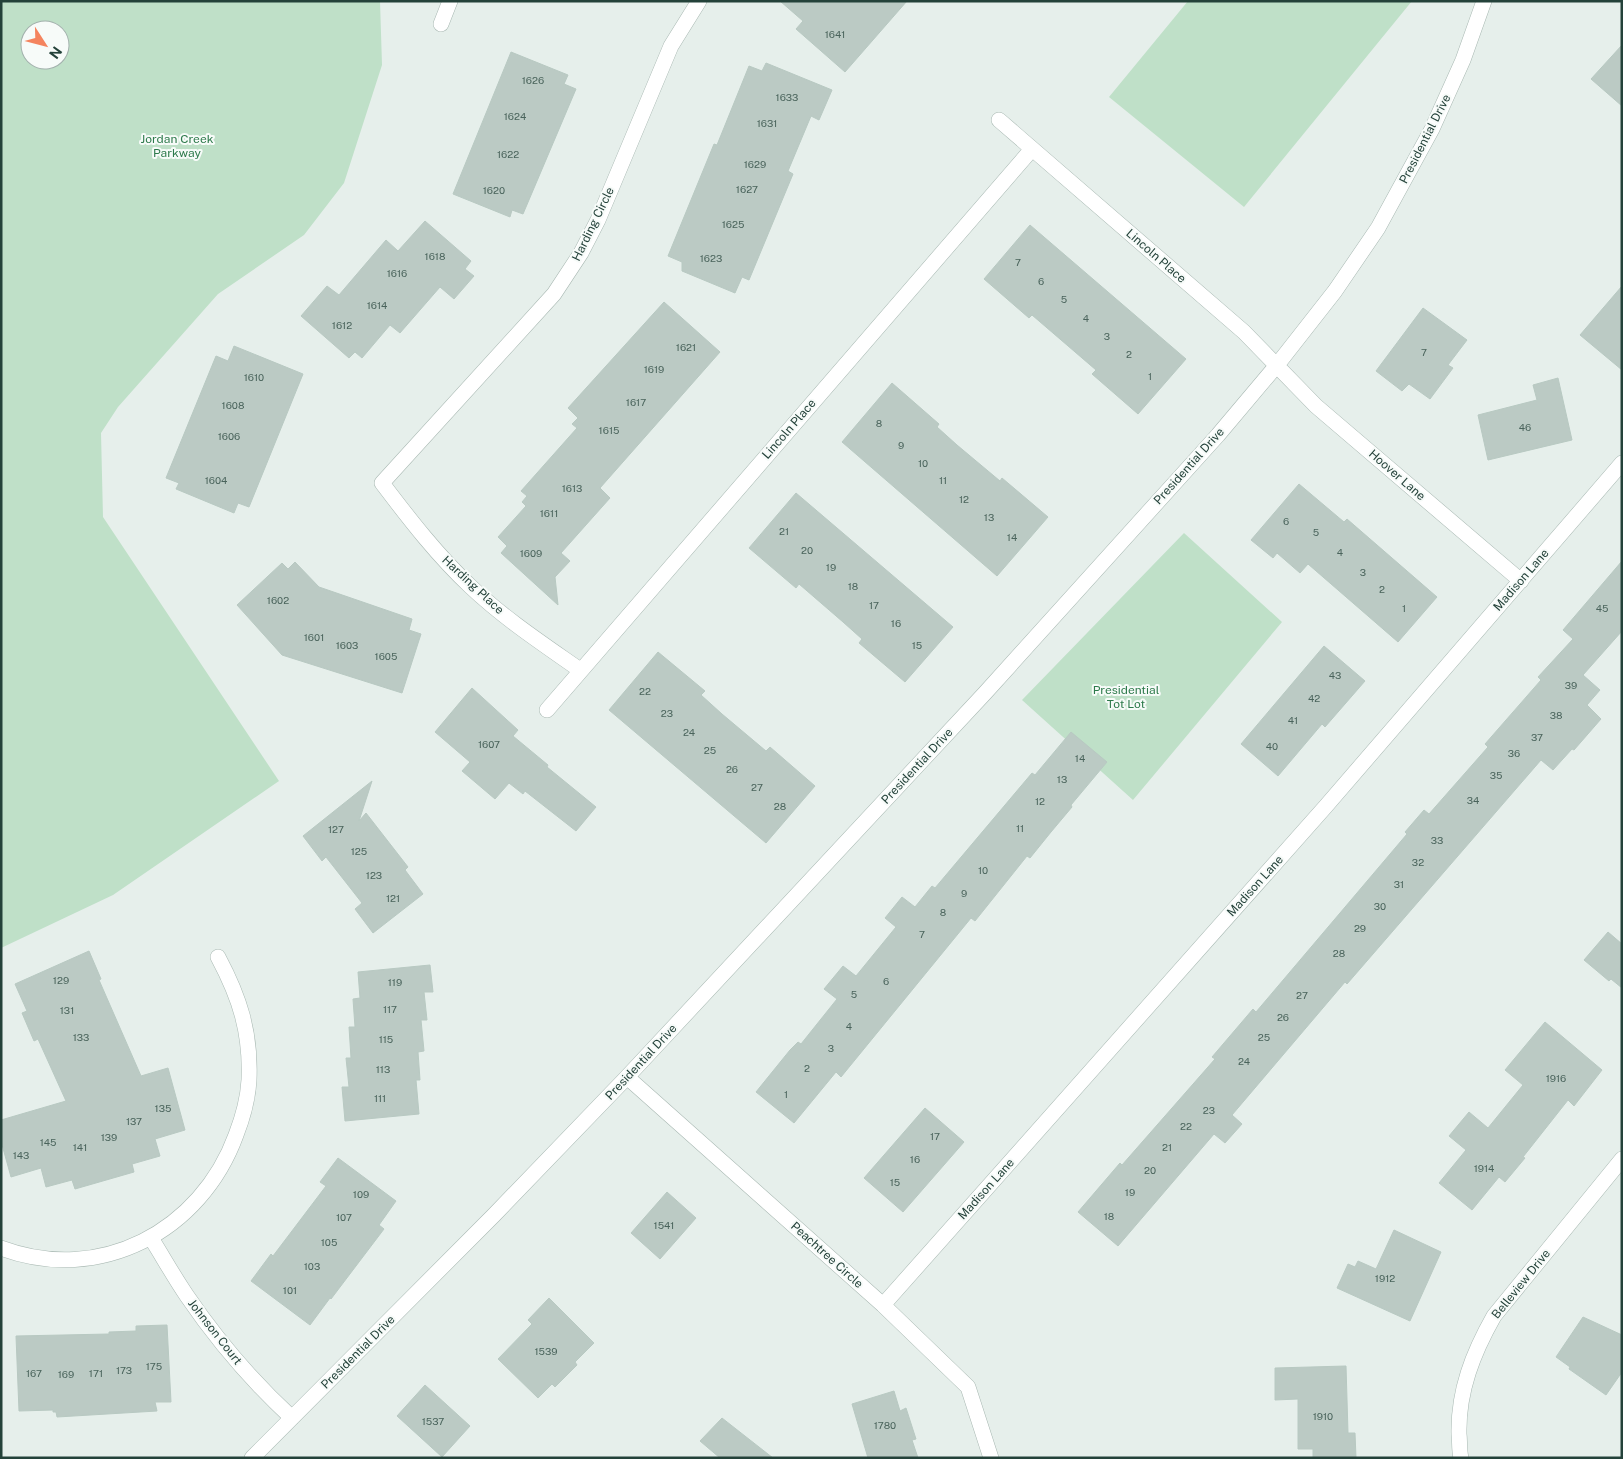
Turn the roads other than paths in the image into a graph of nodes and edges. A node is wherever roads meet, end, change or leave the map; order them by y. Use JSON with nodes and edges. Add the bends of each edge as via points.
{"nodes":[{"id":1,"x":450,"y":1,"type":"edge"},
{"id":2,"x":699,"y":1,"type":"edge"},
{"id":3,"x":1484,"y":1,"type":"edge"},
{"id":4,"x":442,"y":24,"type":"dead end"},
{"id":5,"x":998,"y":120,"type":"dead end"},
{"id":6,"x":1032,"y":149,"type":"junction"},
{"id":7,"x":1277,"y":365,"type":"junction"},
{"id":8,"x":1622,"y":463,"type":"edge"},
{"id":9,"x":382,"y":483,"type":"joint"},
{"id":10,"x":1520,"y":581,"type":"junction"},
{"id":11,"x":580,"y":670,"type":"junction"},
{"id":12,"x":547,"y":710,"type":"dead end"},
{"id":13,"x":218,"y":957,"type":"dead end"},
{"id":14,"x":627,"y":1077,"type":"junction"},
{"id":15,"x":1622,"y":1159,"type":"edge"},
{"id":16,"x":151,"y":1238,"type":"junction"},
{"id":17,"x":1,"y":1248,"type":"edge"},
{"id":18,"x":883,"y":1305,"type":"junction"},
{"id":19,"x":292,"y":1418,"type":"junction"},
{"id":20,"x":252,"y":1458,"type":"edge"},
{"id":21,"x":991,"y":1458,"type":"edge"},
{"id":22,"x":1460,"y":1458,"type":"edge"}],
"edges":[{"from":1,"to":4,"type":"street"},
{"from":2,"to":9,"type":"street","name":"Harding Circle","via":[[671,46],[581,253],[554,294]]},
{"from":3,"to":7,"type":"street","name":"Presidential Drive","via":[[1463,60],[1432,129],[1378,228],[1336,291]]},
{"from":5,"to":6,"type":"street","name":"Lincoln Place"},
{"from":6,"to":7,"type":"street","name":"Lincoln Place","via":[[1244,332]]},
{"from":6,"to":11,"type":"street","name":"Lincoln Place"},
{"from":7,"to":10,"type":"street","name":"Hoover Lane","via":[[1316,406]]},
{"from":7,"to":14,"type":"street","name":"Presidential Drive","via":[[985,694]]},
{"from":8,"to":10,"type":"street","name":"Madison Lane"},
{"from":9,"to":11,"type":"street","name":"Harding Place","via":[[424,538],[471,587],[524,631]]},
{"from":10,"to":18,"type":"street","name":"Madison Lane","via":[[1326,806]]},
{"from":11,"to":12,"type":"street","name":"Lincoln Place"},
{"from":13,"to":16,"type":"street","via":[[243,1012],[249,1081],[244,1115],[229,1153],[208,1188],[179,1218]]},
{"from":14,"to":18,"type":"street","name":"Peachtree Circle"},
{"from":14,"to":19,"type":"street","name":"Presidential Drive"},
{"from":15,"to":22,"type":"street","name":"Belleview Drive","via":[[1494,1316],[1479,1342],[1466,1376],[1459,1418]]},
{"from":16,"to":17,"type":"street","via":[[92,1258],[54,1260],[16,1254]]},
{"from":16,"to":19,"type":"street","name":"Johnson Court","via":[[187,1296],[229,1352]]},
{"from":18,"to":21,"type":"street","name":"Peachtree Circle","via":[[968,1387]]},
{"from":19,"to":20,"type":"street","name":"Presidential Drive"}]}
